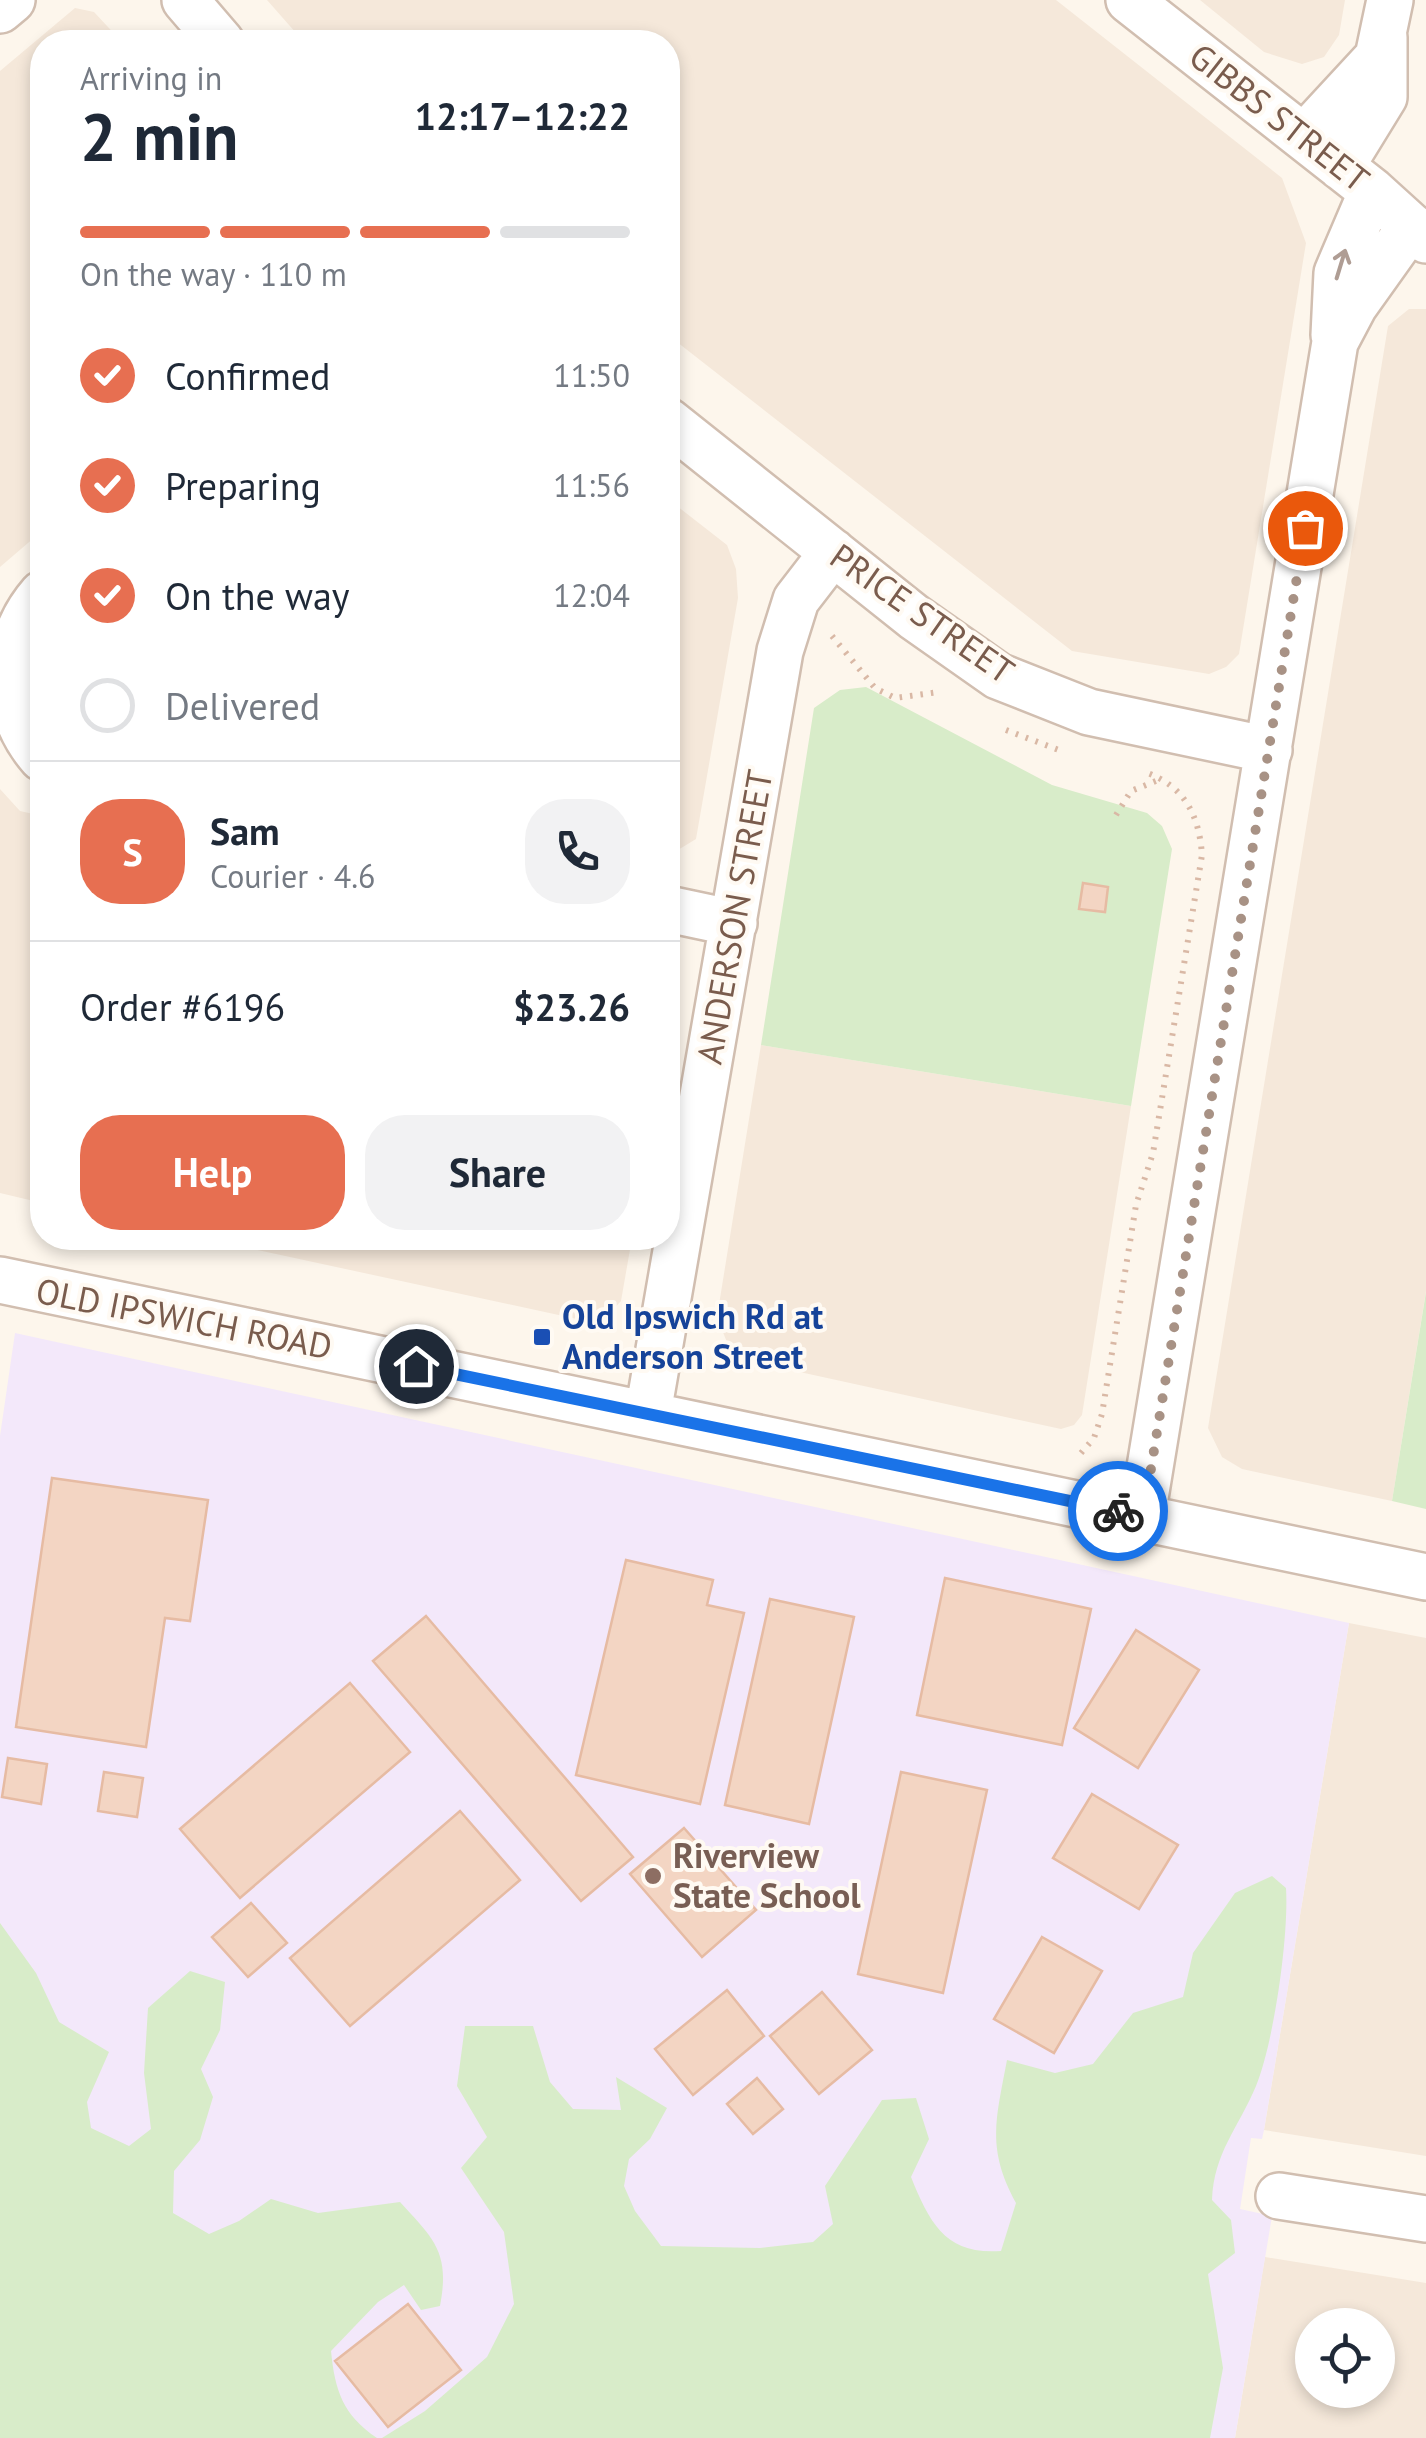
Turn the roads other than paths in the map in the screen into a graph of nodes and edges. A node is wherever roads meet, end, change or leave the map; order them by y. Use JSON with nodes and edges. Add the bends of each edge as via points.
{"nodes":[{"id":1,"x":12,"y":0,"type":"edge"},
{"id":2,"x":185,"y":0,"type":"edge"},
{"id":3,"x":1129,"y":0,"type":"edge"},
{"id":4,"x":0,"y":10,"type":"edge"},
{"id":5,"x":1387,"y":18,"type":"edge"},
{"id":6,"x":211,"y":30,"type":"edge"},
{"id":7,"x":1304,"y":138,"type":"junction"},
{"id":8,"x":1356,"y":179,"type":"junction"},
{"id":9,"x":1419,"y":233,"type":"edge"},
{"id":10,"x":1335,"y":342,"type":"junction"},
{"id":11,"x":680,"y":431,"type":"edge"},
{"id":12,"x":833,"y":552,"type":"junction"},
{"id":13,"x":30,"y":608,"type":"edge"},
{"id":14,"x":30,"y":747,"type":"edge"},
{"id":15,"x":1269,"y":750,"type":"junction"},
{"id":16,"x":680,"y":912,"type":"edge"},
{"id":17,"x":734,"y":923,"type":"junction"},
{"id":18,"x":680,"y":1231,"type":"edge"},
{"id":19,"x":677,"y":1250,"type":"edge"},
{"id":20,"x":0,"y":1280,"type":"edge"},
{"id":21,"x":648,"y":1413,"type":"junction"},
{"id":22,"x":1142,"y":1516,"type":"junction"},
{"id":23,"x":1426,"y":1576,"type":"edge"},
{"id":24,"x":1279,"y":2196,"type":"dead end"},
{"id":25,"x":1426,"y":2219,"type":"edge"}],
"edges":[{"from":1,"to":4,"type":"street"},
{"from":2,"to":6,"type":"street"},
{"from":3,"to":7,"type":"street","name":"GIBBS STREET"},
{"from":5,"to":7,"type":"street","via":[[1378,57]]},
{"from":5,"to":8,"type":"street","via":[[1384,96]]},
{"from":7,"to":8,"type":"street","name":"GIBBS STREET"},
{"from":8,"to":9,"type":"street","name":"GIBBS STREET"},
{"from":10,"to":8,"type":"street","one_way":true,"via":[[1332,309]]},
{"from":9,"to":10,"type":"street","via":[[1354,306]]},
{"from":10,"to":15,"type":"street"},
{"from":11,"to":12,"type":"street","name":"PRICE STREET"},
{"from":12,"to":15,"type":"street","name":"PRICE STREET","via":[[998,676],[1089,712]]},
{"from":12,"to":17,"type":"street","name":"ANDERSON STREET","via":[[796,600],[780,651]]},
{"from":13,"to":14,"type":"street","via":[[5,664],[14,720]]},
{"from":15,"to":22,"type":"street"},
{"from":16,"to":17,"type":"street"},
{"from":17,"to":18,"type":"street","name":"ANDERSON STREET"},
{"from":19,"to":21,"type":"street","name":"ANDERSON STREET"},
{"from":20,"to":21,"type":"street","name":"OLD IPSWICH ROAD"},
{"from":21,"to":22,"type":"street","name":"OLD IPSWICH ROAD"},
{"from":22,"to":23,"type":"street","name":"OLD IPSWICH ROAD"},
{"from":24,"to":25,"type":"street"}]}
